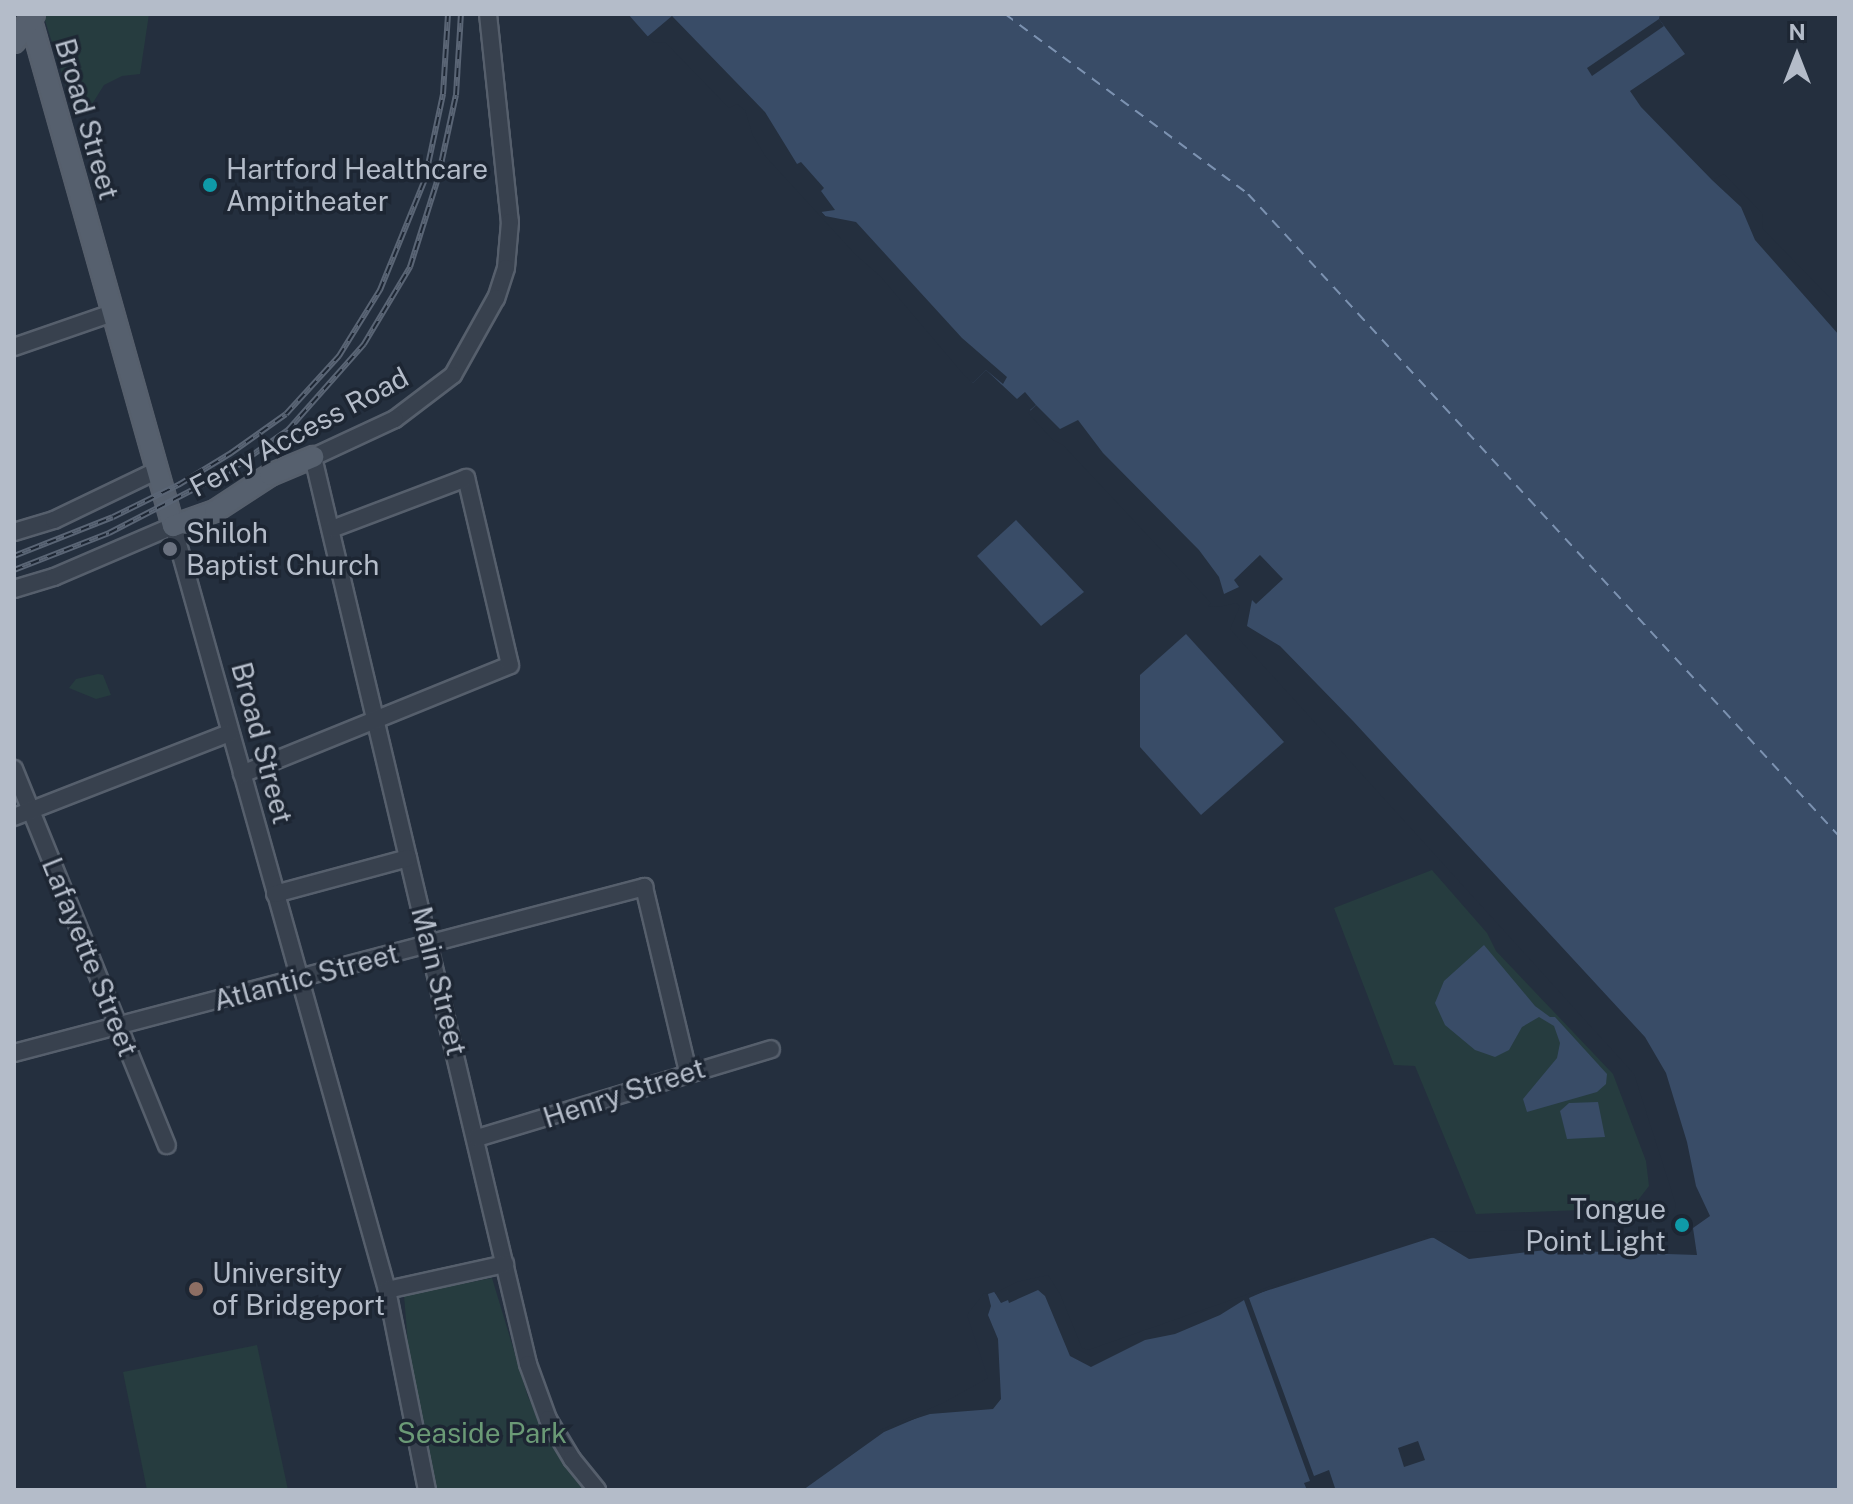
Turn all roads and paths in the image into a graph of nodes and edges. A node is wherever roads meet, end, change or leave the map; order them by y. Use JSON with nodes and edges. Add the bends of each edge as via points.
{"nodes":[{"id":1,"x":488,"y":14,"type":"edge"},
{"id":2,"x":31,"y":16,"type":"edge"},
{"id":3,"x":14,"y":42,"type":"edge"},
{"id":4,"x":112,"y":313,"type":"junction"},
{"id":5,"x":14,"y":347,"type":"edge"},
{"id":6,"x":313,"y":457,"type":"junction"},
{"id":7,"x":158,"y":470,"type":"junction"},
{"id":8,"x":173,"y":526,"type":"junction"},
{"id":9,"x":332,"y":529,"type":"junction"},
{"id":10,"x":14,"y":532,"type":"edge"},
{"id":11,"x":14,"y":589,"type":"edge"},
{"id":12,"x":375,"y":720,"type":"junction"},
{"id":13,"x":230,"y":733,"type":"junction"},
{"id":14,"x":14,"y":769,"type":"edge"},
{"id":15,"x":242,"y":774,"type":"junction"},
{"id":16,"x":31,"y":811,"type":"junction"},
{"id":17,"x":14,"y":817,"type":"edge"},
{"id":18,"x":408,"y":858,"type":"junction"},
{"id":19,"x":275,"y":894,"type":"junction"},
{"id":20,"x":430,"y":943,"type":"junction"},
{"id":21,"x":299,"y":979,"type":"junction"},
{"id":22,"x":117,"y":1027,"type":"junction"},
{"id":23,"x":771,"y":1049,"type":"dead end"},
{"id":24,"x":14,"y":1053,"type":"edge"},
{"id":25,"x":688,"y":1072,"type":"junction"},
{"id":26,"x":477,"y":1138,"type":"junction"},
{"id":27,"x":167,"y":1145,"type":"dead end"},
{"id":28,"x":505,"y":1264,"type":"junction"},
{"id":29,"x":387,"y":1290,"type":"junction"},
{"id":30,"x":427,"y":1490,"type":"edge"},
{"id":31,"x":597,"y":1490,"type":"edge"}],
"edges":[{"from":1,"to":6,"type":"street","name":"Ferry Access Road","via":[[510,222],[506,268],[496,298],[453,375],[395,419]]},
{"from":2,"to":3,"type":"main road"},
{"from":2,"to":4,"type":"main road","name":"Broad Street"},
{"from":4,"to":5,"type":"street"},
{"from":4,"to":7,"type":"main road","name":"Broad Street"},
{"from":6,"to":8,"type":"main road","name":"Ferry Access Road","via":[[270,475],[215,511]]},
{"from":6,"to":9,"type":"street","name":"Main Street"},
{"from":7,"to":8,"type":"main road","name":"Broad Street"},
{"from":7,"to":10,"type":"street","via":[[54,520]]},
{"from":8,"to":11,"type":"street"},
{"from":8,"to":13,"type":"street","name":"Broad Street"},
{"from":9,"to":12,"type":"street","name":"Main Street"},
{"from":9,"to":12,"type":"street","via":[[466,478],[510,665]]},
{"from":12,"to":15,"type":"street"},
{"from":12,"to":18,"type":"street","name":"Main Street"},
{"from":13,"to":15,"type":"street","name":"Broad Street"},
{"from":13,"to":16,"type":"street"},
{"from":14,"to":16,"type":"street","name":"Lafayette Street"},
{"from":15,"to":19,"type":"street","name":"Broad Street"},
{"from":16,"to":17,"type":"street"},
{"from":16,"to":22,"type":"street","name":"Lafayette Street"},
{"from":18,"to":19,"type":"street"},
{"from":18,"to":20,"type":"street","name":"Main Street"},
{"from":19,"to":21,"type":"street","name":"Broad Street"},
{"from":20,"to":21,"type":"street","name":"Atlantic Street"},
{"from":20,"to":25,"type":"street","name":"Atlantic Street","via":[[644,887]]},
{"from":20,"to":26,"type":"street","name":"Main Street"},
{"from":21,"to":22,"type":"street","name":"Atlantic Street"},
{"from":21,"to":29,"type":"street","name":"Broad Street"},
{"from":22,"to":24,"type":"street","name":"Atlantic Street"},
{"from":22,"to":27,"type":"street","name":"Lafayette Street"},
{"from":23,"to":25,"type":"street","name":"Henry Street"},
{"from":25,"to":26,"type":"street","name":"Henry Street"},
{"from":26,"to":28,"type":"street","name":"Main Street"},
{"from":28,"to":29,"type":"street"},
{"from":28,"to":31,"type":"street","name":"Main Street","via":[[541,1402],[563,1446]]},
{"from":29,"to":30,"type":"street","name":"Broad Street"}]}
